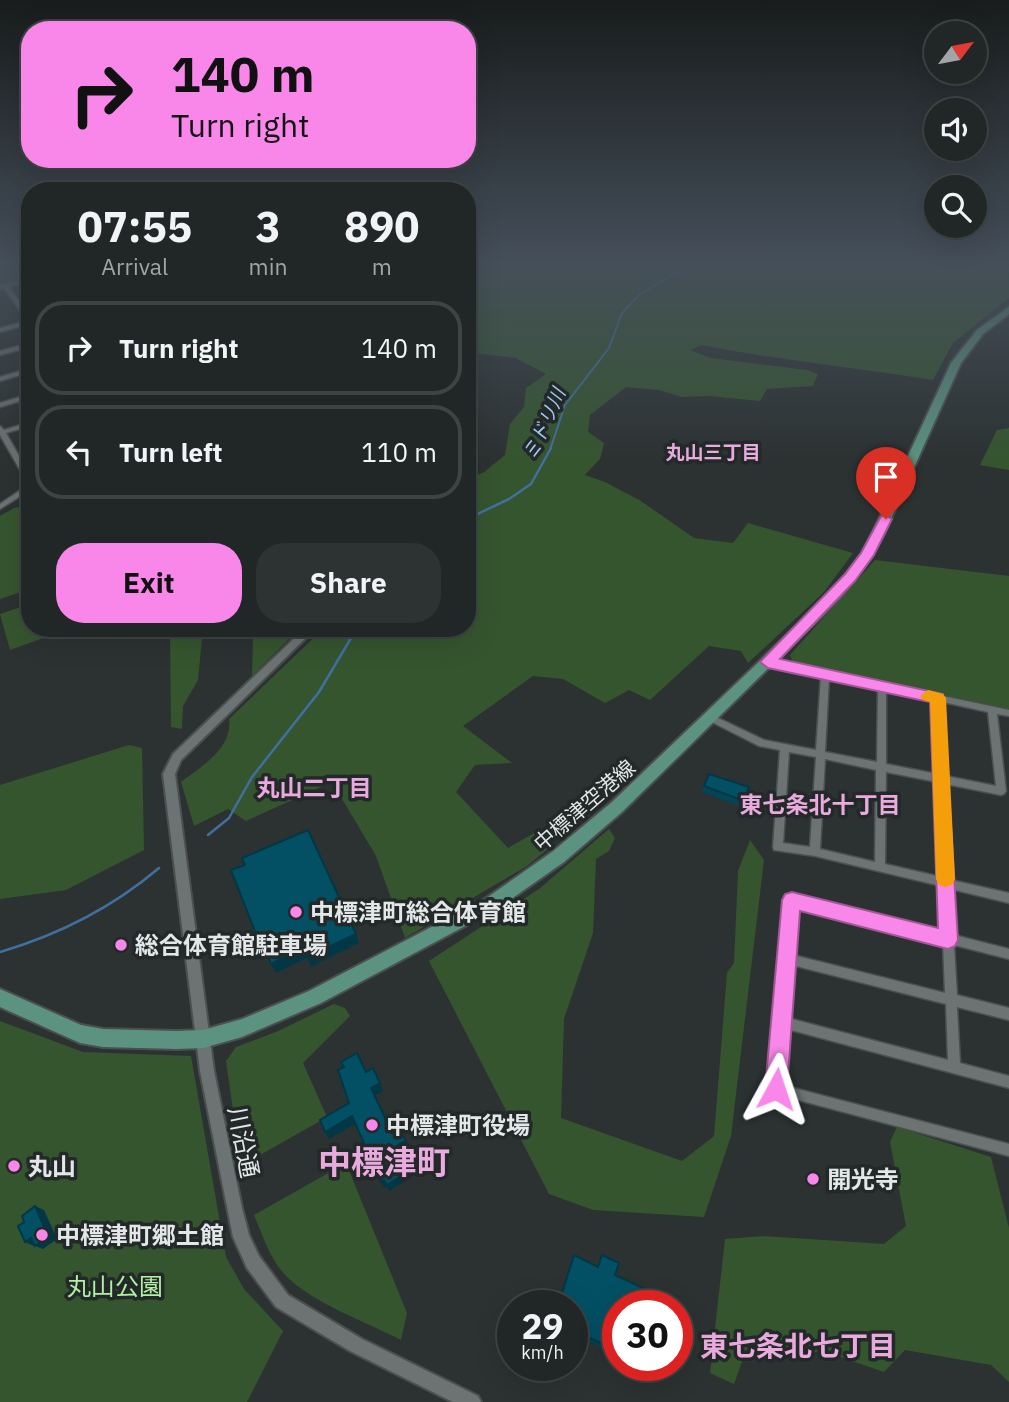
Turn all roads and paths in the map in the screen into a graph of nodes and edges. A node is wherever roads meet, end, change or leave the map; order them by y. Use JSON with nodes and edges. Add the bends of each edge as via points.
{"nodes":[{"id":1,"x":982,"y":330,"type":"edge"},
{"id":2,"x":21,"y":347,"type":"edge"},
{"id":3,"x":0,"y":353,"type":"edge"},
{"id":4,"x":21,"y":373,"type":"edge"},
{"id":5,"x":0,"y":379,"type":"edge"},
{"id":6,"x":21,"y":399,"type":"edge"},
{"id":7,"x":0,"y":405,"type":"edge"},
{"id":8,"x":21,"y":426,"type":"edge"},
{"id":9,"x":1,"y":431,"type":"edge"},
{"id":10,"x":21,"y":458,"type":"edge"},
{"id":11,"x":17,"y":459,"type":"junction"},
{"id":12,"x":21,"y":467,"type":"edge"},
{"id":13,"x":21,"y":491,"type":"edge"},
{"id":14,"x":0,"y":507,"type":"edge"},
{"id":15,"x":301,"y":637,"type":"edge"},
{"id":16,"x":768,"y":662,"type":"junction"},
{"id":17,"x":825,"y":674,"type":"junction"},
{"id":18,"x":882,"y":686,"type":"junction"},
{"id":19,"x":938,"y":698,"type":"junction"},
{"id":20,"x":992,"y":710,"type":"junction"},
{"id":21,"x":1009,"y":713,"type":"edge"},
{"id":22,"x":709,"y":717,"type":"junction"},
{"id":23,"x":785,"y":748,"type":"junction"},
{"id":24,"x":821,"y":755,"type":"junction"},
{"id":25,"x":883,"y":767,"type":"junction"},
{"id":26,"x":941,"y":779,"type":"junction"},
{"id":27,"x":815,"y":852,"type":"junction"},
{"id":28,"x":880,"y":867,"type":"junction"},
{"id":29,"x":946,"y":883,"type":"junction"},
{"id":30,"x":1009,"y":898,"type":"edge"},
{"id":31,"x":948,"y":940,"type":"junction"},
{"id":32,"x":1009,"y":954,"type":"edge"},
{"id":33,"x":787,"y":959,"type":"junction"},
{"id":34,"x":0,"y":998,"type":"edge"},
{"id":35,"x":950,"y":1000,"type":"junction"},
{"id":36,"x":1009,"y":1014,"type":"edge"},
{"id":37,"x":782,"y":1022,"type":"junction"},
{"id":38,"x":203,"y":1039,"type":"junction"},
{"id":39,"x":954,"y":1068,"type":"junction"},
{"id":40,"x":1009,"y":1082,"type":"edge"},
{"id":41,"x":1009,"y":1150,"type":"edge"},
{"id":42,"x":472,"y":1402,"type":"edge"}],
"edges":[{"from":1,"to":16,"type":"main road","name":"中標津空港線","via":[[956,363],[867,555],[836,595]]},
{"from":2,"to":3,"type":"street"},
{"from":4,"to":5,"type":"street"},
{"from":6,"to":7,"type":"street"},
{"from":8,"to":9,"type":"street"},
{"from":9,"to":11,"type":"street"},
{"from":10,"to":11,"type":"street"},
{"from":11,"to":12,"type":"street"},
{"from":13,"to":14,"type":"street"},
{"from":15,"to":38,"type":"street","name":"川沿通","via":[[170,767],[168,785]]},
{"from":16,"to":17,"type":"street"},
{"from":16,"to":22,"type":"main road","name":"中標津空港線"},
{"from":17,"to":18,"type":"street"},
{"from":17,"to":24,"type":"street"},
{"from":18,"to":19,"type":"street"},
{"from":18,"to":25,"type":"street"},
{"from":19,"to":20,"type":"street"},
{"from":19,"to":26,"type":"street"},
{"from":20,"to":21,"type":"street"},
{"from":20,"to":26,"type":"street","via":[[1001,791]]},
{"from":22,"to":23,"type":"street","via":[[762,743]]},
{"from":22,"to":38,"type":"main road","name":"中標津空港線","via":[[617,807],[524,884],[315,997]]},
{"from":23,"to":24,"type":"street"},
{"from":23,"to":27,"type":"street","via":[[778,847]]},
{"from":24,"to":25,"type":"street"},
{"from":24,"to":27,"type":"street"},
{"from":25,"to":26,"type":"street"},
{"from":25,"to":28,"type":"street"},
{"from":26,"to":29,"type":"street"},
{"from":27,"to":28,"type":"street"},
{"from":28,"to":29,"type":"street"},
{"from":29,"to":30,"type":"street"},
{"from":29,"to":31,"type":"street"},
{"from":31,"to":32,"type":"street"},
{"from":31,"to":33,"type":"street","via":[[792,900]]},
{"from":31,"to":35,"type":"street"},
{"from":33,"to":35,"type":"street"},
{"from":33,"to":37,"type":"street"},
{"from":34,"to":38,"type":"main road","name":"中標津空港線","via":[[80,1034],[131,1040]]},
{"from":35,"to":36,"type":"street"},
{"from":35,"to":39,"type":"street"},
{"from":37,"to":39,"type":"street"},
{"from":37,"to":41,"type":"street","via":[[776,1089]]},
{"from":38,"to":42,"type":"street","name":"川沿通","via":[[241,1237],[267,1282],[282,1301],[309,1318]]},
{"from":39,"to":40,"type":"street"}]}
